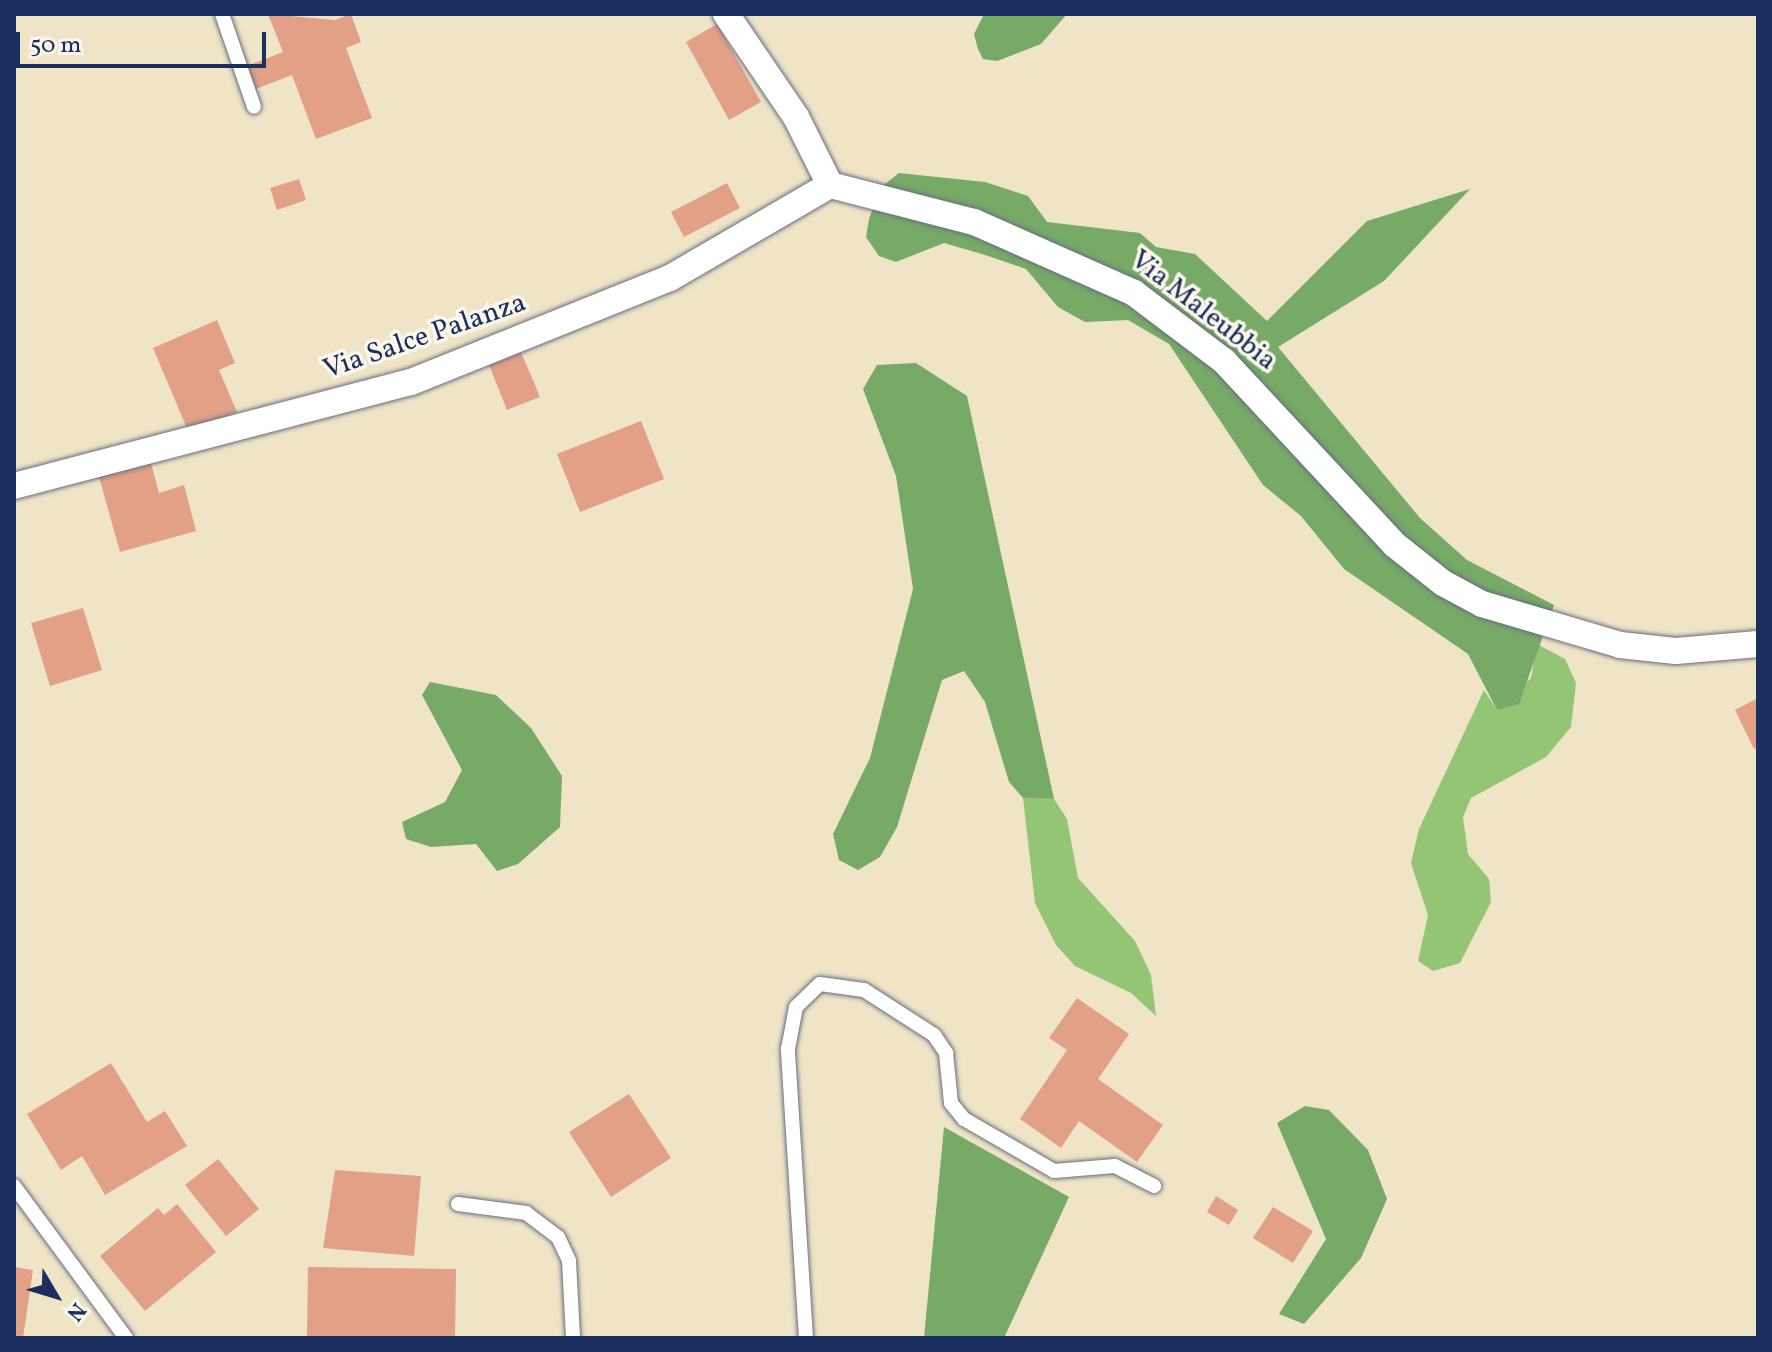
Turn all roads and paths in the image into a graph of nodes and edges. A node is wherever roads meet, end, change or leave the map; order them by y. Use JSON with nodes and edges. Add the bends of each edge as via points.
{"nodes":[{"id":1,"x":222,"y":14,"type":"edge"},
{"id":2,"x":726,"y":14,"type":"edge"},
{"id":3,"x":254,"y":107,"type":"dead end"},
{"id":4,"x":830,"y":185,"type":"junction"},
{"id":5,"x":14,"y":486,"type":"edge"},
{"id":6,"x":1758,"y":644,"type":"edge"},
{"id":7,"x":14,"y":1186,"type":"edge"},
{"id":8,"x":1154,"y":1186,"type":"dead end"},
{"id":9,"x":458,"y":1204,"type":"dead end"},
{"id":10,"x":126,"y":1338,"type":"edge"},
{"id":11,"x":573,"y":1338,"type":"edge"},
{"id":12,"x":806,"y":1338,"type":"edge"}],
"edges":[{"from":1,"to":3,"type":"lane"},
{"from":2,"to":4,"type":"street","via":[[796,117]]},
{"from":4,"to":5,"type":"street","name":"Via Salce Palanza","via":[[670,278],[411,382]]},
{"from":4,"to":6,"type":"street","name":"Via Maleubbia","via":[[974,222],[1134,293],[1234,370],[1418,565],[1482,604],[1646,649]]},
{"from":7,"to":10,"type":"lane"},
{"from":8,"to":12,"type":"lane","via":[[1115,1166],[1054,1171],[964,1119],[951,1103],[946,1053],[934,1035],[864,990],[820,984],[796,1007],[788,1049]]},
{"from":9,"to":11,"type":"lane","via":[[526,1213],[558,1237],[569,1261]]}]}
